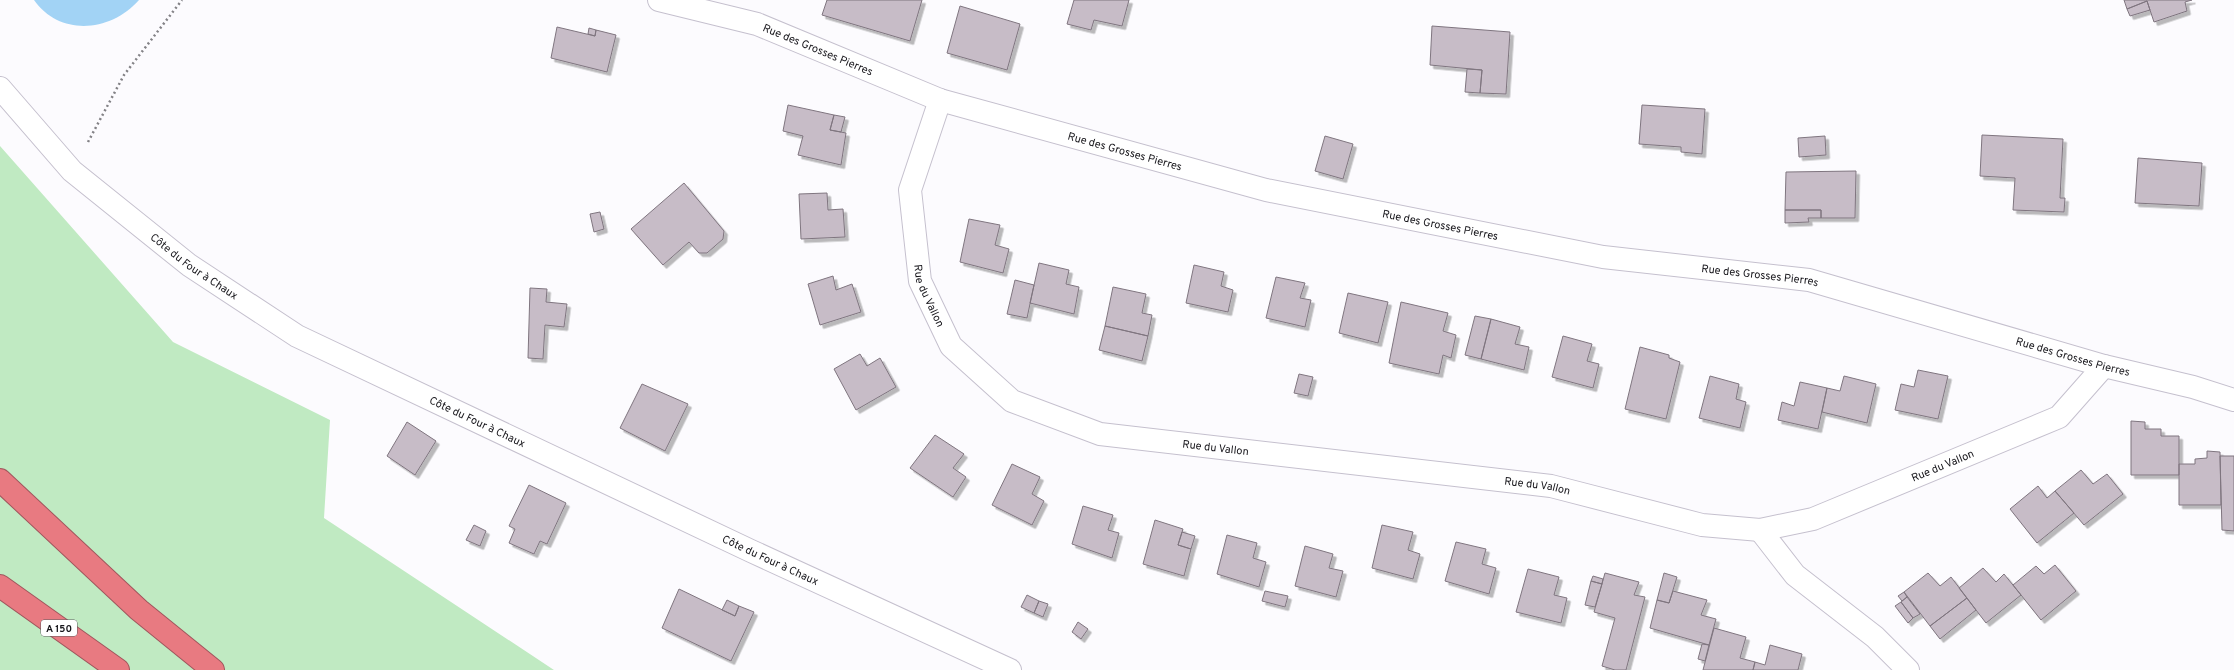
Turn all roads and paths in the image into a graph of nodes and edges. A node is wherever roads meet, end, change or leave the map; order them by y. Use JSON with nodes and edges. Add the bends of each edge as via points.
{"nodes":[{"id":1,"x":182,"y":0,"type":"edge"},
{"id":2,"x":659,"y":0,"type":"edge"},
{"id":3,"x":0,"y":88,"type":"edge"},
{"id":4,"x":940,"y":100,"type":"junction"},
{"id":5,"x":72,"y":171,"type":"junction"},
{"id":6,"x":2104,"y":366,"type":"junction"},
{"id":7,"x":2234,"y":400,"type":"edge"},
{"id":8,"x":0,"y":480,"type":"edge"},
{"id":9,"x":1760,"y":530,"type":"junction"},
{"id":10,"x":0,"y":586,"type":"edge"},
{"id":11,"x":118,"y":670,"type":"edge"},
{"id":12,"x":213,"y":670,"type":"edge"},
{"id":13,"x":1010,"y":670,"type":"edge"},
{"id":14,"x":1908,"y":670,"type":"edge"}],
"edges":[{"from":1,"to":5,"type":"path","via":[[124,75]]},
{"from":2,"to":4,"type":"street","name":"Rue des Grosses Pierres","via":[[757,24]]},
{"from":3,"to":5,"type":"street","name":"Côte du Four à Chaux"},
{"from":4,"to":6,"type":"street","name":"Rue des Grosses Pierres","via":[[1266,190],[1603,257],[1809,280]]},
{"from":4,"to":9,"type":"street","name":"Rue du Vallon","via":[[910,190],[920,281],[951,346],[1012,401],[1100,434],[1551,486],[1702,525]]},
{"from":5,"to":13,"type":"street","name":"Côte du Four à Chaux","via":[[189,265],[296,336]]},
{"from":6,"to":7,"type":"street","name":"Rue des Grosses Pierres"},
{"from":6,"to":9,"type":"street","name":"Rue du Vallon","via":[[2059,417],[1813,519]]},
{"from":8,"to":12,"type":"highway","via":[[139,610]]},
{"from":9,"to":14,"type":"street","via":[[1795,575],[1875,637]]},
{"from":10,"to":11,"type":"highway","number":"A 150"}]}
